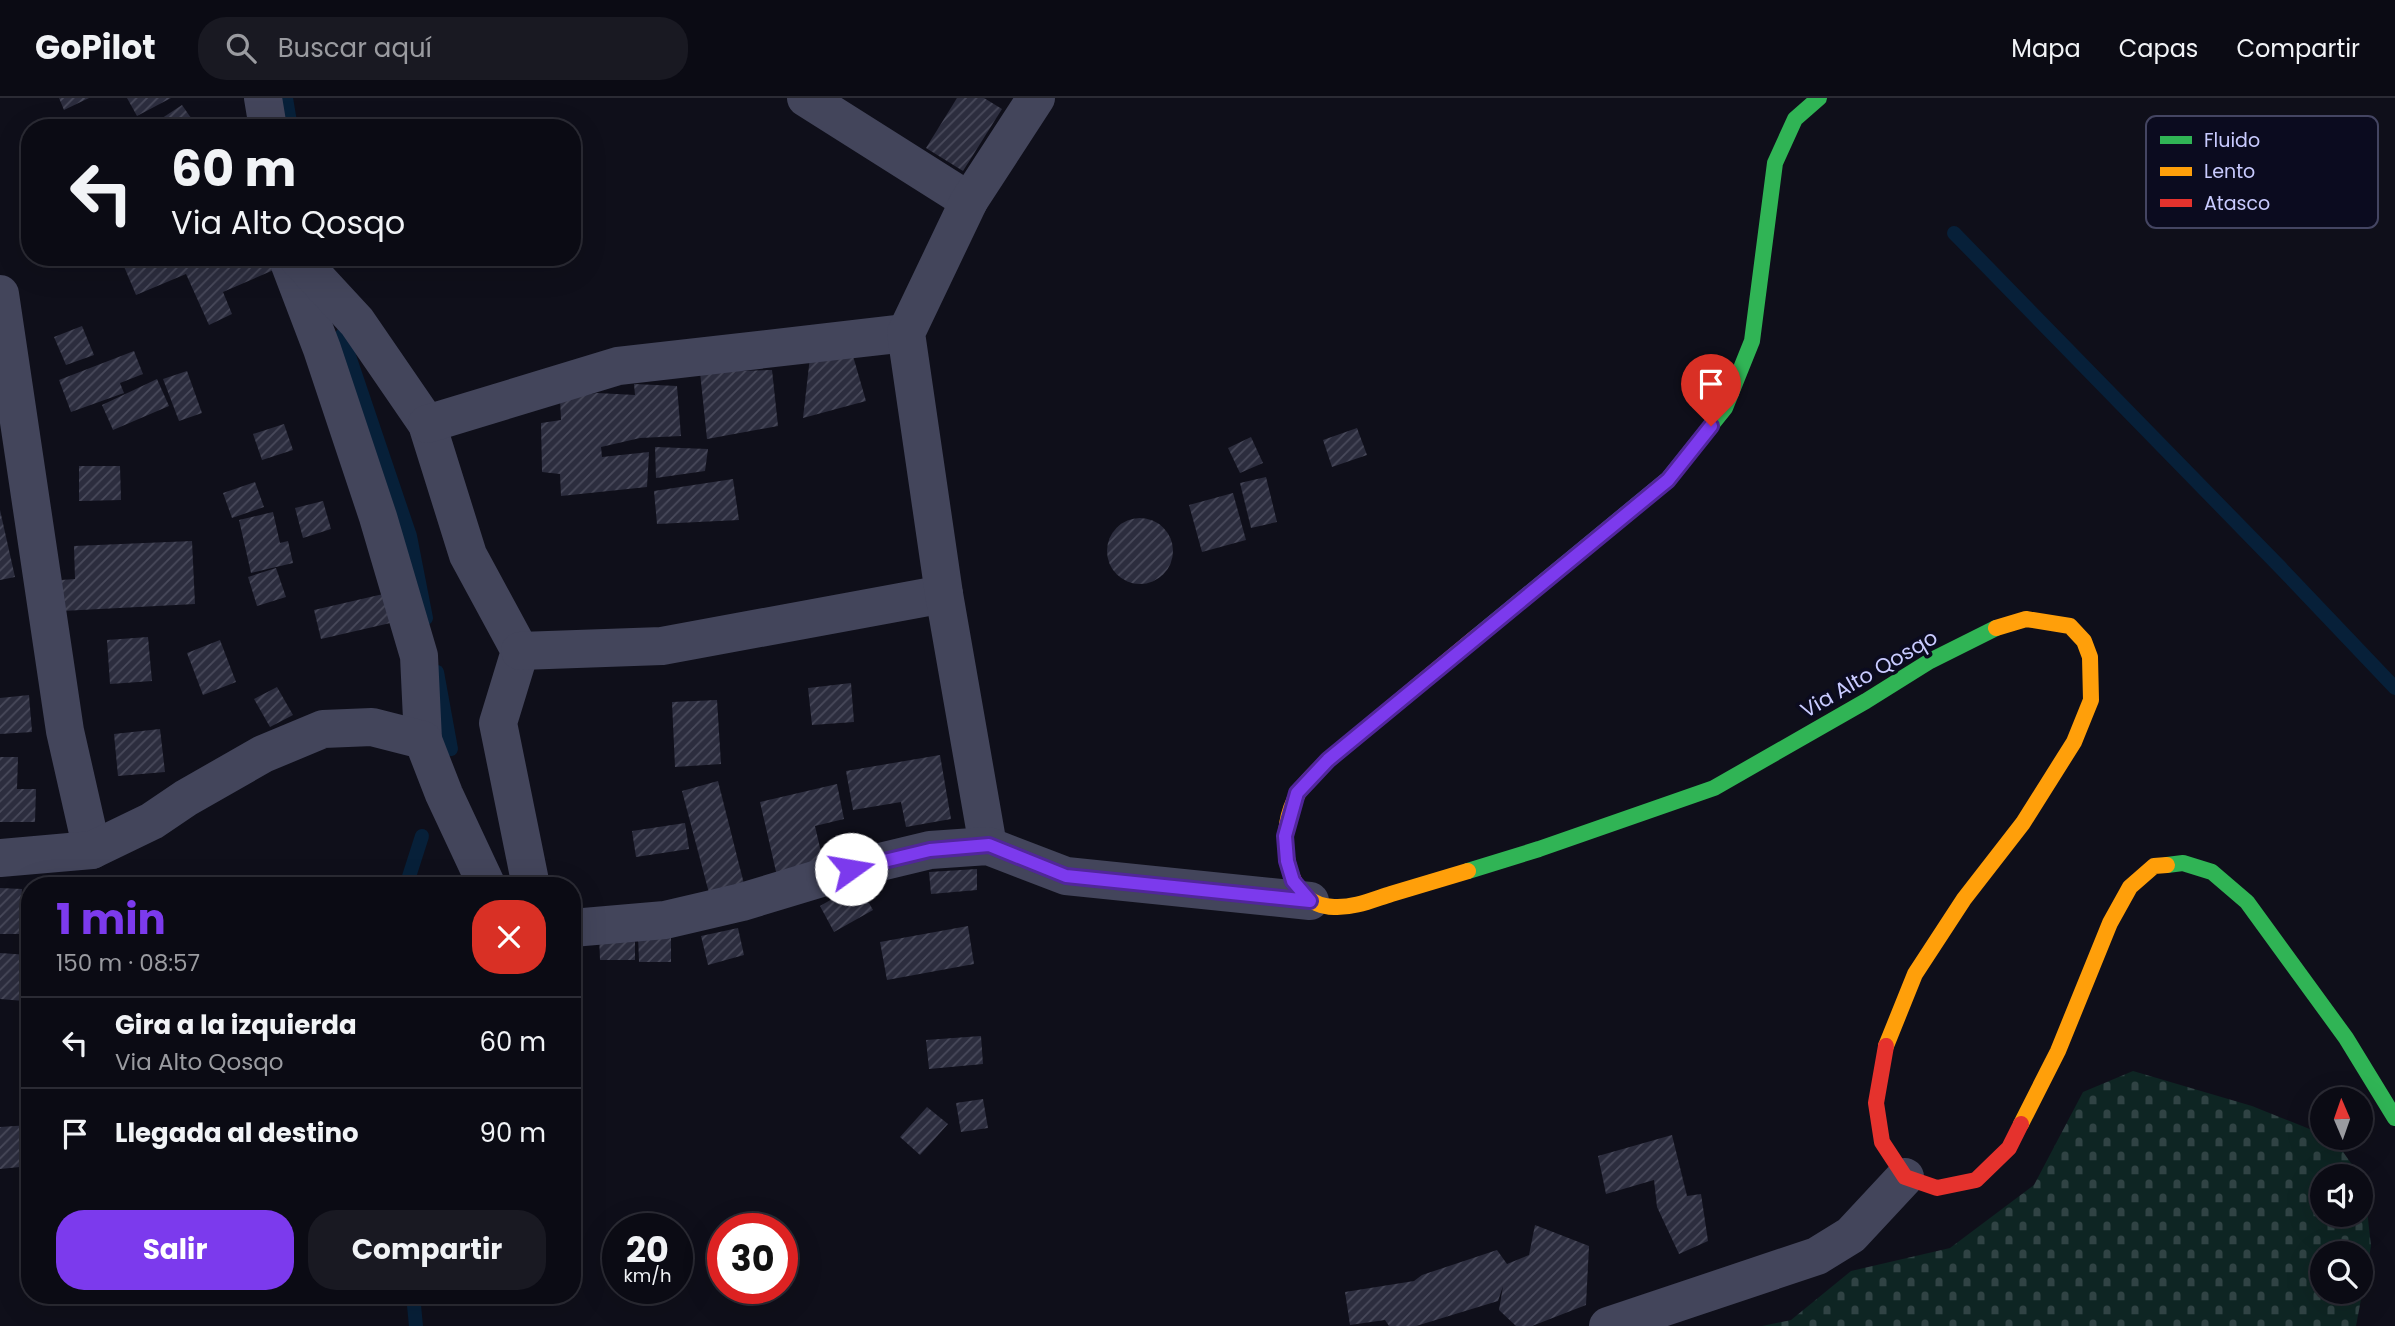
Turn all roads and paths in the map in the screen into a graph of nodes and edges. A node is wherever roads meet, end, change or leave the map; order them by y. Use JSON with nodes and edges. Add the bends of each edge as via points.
{"nodes":[{"id":1,"x":263,"y":98,"type":"edge"},
{"id":2,"x":806,"y":98,"type":"edge"},
{"id":3,"x":1036,"y":98,"type":"edge"},
{"id":4,"x":1819,"y":98,"type":"edge"},
{"id":5,"x":266,"y":119,"type":"edge"},
{"id":6,"x":969,"y":201,"type":"junction"},
{"id":7,"x":290,"y":266,"type":"edge"},
{"id":8,"x":306,"y":266,"type":"edge"},
{"id":9,"x":0,"y":294,"type":"edge"},
{"id":10,"x":906,"y":333,"type":"junction"},
{"id":11,"x":428,"y":424,"type":"junction"},
{"id":12,"x":944,"y":594,"type":"junction"},
{"id":13,"x":520,"y":651,"type":"junction"},
{"id":14,"x":424,"y":740,"type":"junction"},
{"id":15,"x":989,"y":845,"type":"junction"},
{"id":16,"x":92,"y":850,"type":"junction"},
{"id":17,"x":0,"y":858,"type":"edge"},
{"id":18,"x":483,"y":877,"type":"edge"},
{"id":19,"x":529,"y":877,"type":"edge"},
{"id":20,"x":1310,"y":901,"type":"junction"},
{"id":21,"x":581,"y":927,"type":"edge"},
{"id":22,"x":2395,"y":1118,"type":"edge"},
{"id":23,"x":1905,"y":1177,"type":"junction"},
{"id":24,"x":1608,"y":1326,"type":"edge"}],
"edges":[{"from":1,"to":5,"type":"street"},
{"from":2,"to":6,"type":"street"},
{"from":3,"to":6,"type":"street"},
{"from":4,"to":20,"type":"street","via":[[1795,119],[1775,163],[1752,341],[1725,408],[1668,480],[1328,760],[1297,793],[1285,836],[1287,861],[1293,881]]},
{"from":6,"to":10,"type":"street"},
{"from":7,"to":14,"type":"street","via":[[379,517],[419,656]]},
{"from":8,"to":11,"type":"street","via":[[357,322]]},
{"from":9,"to":16,"type":"street","via":[[65,731]]},
{"from":10,"to":11,"type":"street","via":[[618,366]]},
{"from":10,"to":12,"type":"street"},
{"from":11,"to":13,"type":"street","via":[[468,555]]},
{"from":12,"to":13,"type":"street","via":[[662,646]]},
{"from":12,"to":15,"type":"street"},
{"from":13,"to":19,"type":"street","via":[[498,723]]},
{"from":14,"to":16,"type":"street","via":[[372,727],[323,729],[263,754],[152,821]]},
{"from":14,"to":18,"type":"street","via":[[443,794]]},
{"from":15,"to":20,"type":"street","via":[[1066,876]]},
{"from":15,"to":21,"type":"street","via":[[930,850],[665,920]]},
{"from":16,"to":17,"type":"street"},
{"from":20,"to":23,"type":"street","name":"Via Alto Qosqo","via":[[1349,907],[1539,849],[1714,788],[1992,629],[2026,619],[2070,626],[2084,640],[2090,657],[2091,700],[2074,742],[2023,823],[1964,899],[1915,974],[1886,1047],[1876,1103],[1882,1142]]},
{"from":22,"to":23,"type":"street","via":[[2346,1038],[2247,902],[2212,872],[2183,863],[2154,866],[2130,887],[2110,923],[2058,1051],[2009,1148],[1976,1180],[1937,1188]]},
{"from":23,"to":24,"type":"street","via":[[1851,1235],[1817,1256]]}]}
